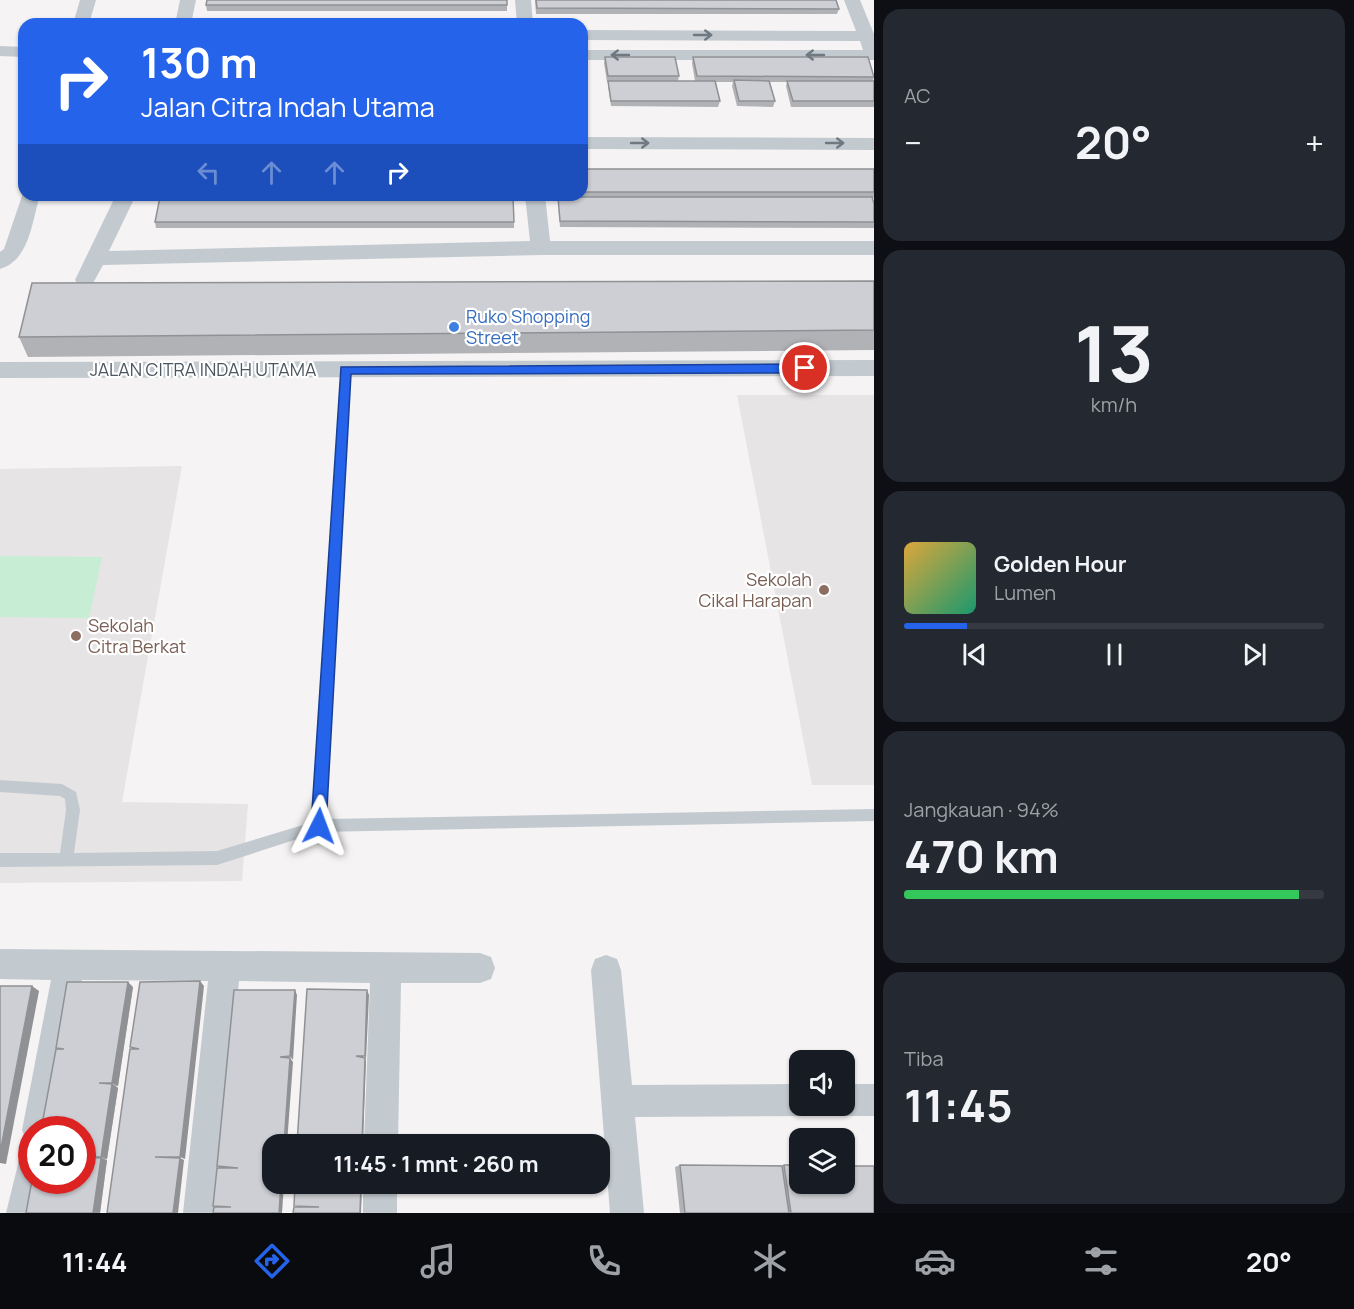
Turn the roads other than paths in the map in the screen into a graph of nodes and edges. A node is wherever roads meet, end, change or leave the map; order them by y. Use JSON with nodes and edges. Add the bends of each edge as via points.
{"nodes":[{"id":1,"x":88,"y":0,"type":"edge"},
{"id":2,"x":188,"y":0,"type":"edge"},
{"id":3,"x":523,"y":0,"type":"edge"},
{"id":4,"x":852,"y":0,"type":"edge"},
{"id":5,"x":83,"y":18,"type":"edge"},
{"id":6,"x":184,"y":18,"type":"edge"},
{"id":7,"x":524,"y":18,"type":"edge"},
{"id":8,"x":588,"y":34,"type":"edge"},
{"id":9,"x":866,"y":36,"type":"junction"},
{"id":10,"x":0,"y":51,"type":"edge"},
{"id":11,"x":18,"y":52,"type":"edge"},
{"id":12,"x":588,"y":55,"type":"edge"},
{"id":13,"x":874,"y":56,"type":"edge"},
{"id":14,"x":588,"y":143,"type":"edge"},
{"id":15,"x":874,"y":144,"type":"edge"},
{"id":16,"x":28,"y":201,"type":"edge"},
{"id":17,"x":123,"y":201,"type":"edge"},
{"id":18,"x":536,"y":201,"type":"edge"},
{"id":19,"x":541,"y":248,"type":"junction"},
{"id":20,"x":874,"y":248,"type":"edge"},
{"id":21,"x":97,"y":258,"type":"junction"},
{"id":22,"x":0,"y":262,"type":"edge"},
{"id":23,"x":85,"y":280,"type":"edge"},
{"id":24,"x":874,"y":368,"type":"edge"},
{"id":25,"x":0,"y":370,"type":"edge"},
{"id":26,"x":346,"y":370,"type":"junction"},
{"id":27,"x":0,"y":786,"type":"edge"},
{"id":28,"x":874,"y":815,"type":"edge"},
{"id":29,"x":319,"y":826,"type":"junction"},
{"id":30,"x":66,"y":859,"type":"junction"},
{"id":31,"x":0,"y":860,"type":"edge"},
{"id":32,"x":0,"y":964,"type":"edge"},
{"id":33,"x":69,"y":964,"type":"junction"},
{"id":34,"x":225,"y":965,"type":"junction"},
{"id":35,"x":480,"y":968,"type":"dead end"},
{"id":36,"x":386,"y":969,"type":"junction"},
{"id":37,"x":606,"y":970,"type":"dead end"},
{"id":38,"x":789,"y":1100,"type":"edge"},
{"id":39,"x":855,"y":1100,"type":"edge"},
{"id":40,"x":874,"y":1100,"type":"edge"},
{"id":41,"x":618,"y":1101,"type":"junction"},
{"id":42,"x":42,"y":1116,"type":"edge"},
{"id":43,"x":381,"y":1134,"type":"edge"},
{"id":44,"x":27,"y":1194,"type":"edge"},
{"id":45,"x":380,"y":1194,"type":"edge"},
{"id":46,"x":23,"y":1213,"type":"edge"},
{"id":47,"x":200,"y":1213,"type":"edge"},
{"id":48,"x":380,"y":1213,"type":"edge"},
{"id":49,"x":627,"y":1213,"type":"edge"}],
"edges":[{"from":1,"to":5,"type":"street"},
{"from":2,"to":6,"type":"street"},
{"from":3,"to":7,"type":"street"},
{"from":4,"to":9,"type":"street"},
{"from":8,"to":9,"type":"street","one_way":true},
{"from":9,"to":13,"type":"street"},
{"from":10,"to":11,"type":"street"},
{"from":13,"to":12,"type":"street","one_way":true},
{"from":14,"to":15,"type":"street","one_way":true},
{"from":16,"to":22,"type":"street","via":[[13,253]]},
{"from":17,"to":21,"type":"street"},
{"from":18,"to":19,"type":"street"},
{"from":19,"to":20,"type":"street"},
{"from":19,"to":21,"type":"street"},
{"from":21,"to":23,"type":"street"},
{"from":24,"to":26,"type":"street","name":"JALAN CITRA INDAH UTAMA"},
{"from":25,"to":26,"type":"street","name":"JALAN CITRA INDAH UTAMA"},
{"from":26,"to":29,"type":"lane"},
{"from":27,"to":30,"type":"lane","via":[[62,790],[71,796],[74,810]]},
{"from":28,"to":29,"type":"lane"},
{"from":29,"to":30,"type":"lane","via":[[216,858]]},
{"from":30,"to":31,"type":"lane"},
{"from":32,"to":33,"type":"street"},
{"from":33,"to":34,"type":"street"},
{"from":33,"to":42,"type":"street"},
{"from":34,"to":36,"type":"street"},
{"from":34,"to":47,"type":"street"},
{"from":35,"to":36,"type":"street"},
{"from":36,"to":43,"type":"street"},
{"from":37,"to":41,"type":"street"},
{"from":38,"to":41,"type":"street"},
{"from":39,"to":40,"type":"street"},
{"from":41,"to":49,"type":"street"},
{"from":44,"to":46,"type":"street"},
{"from":45,"to":48,"type":"street"}]}
